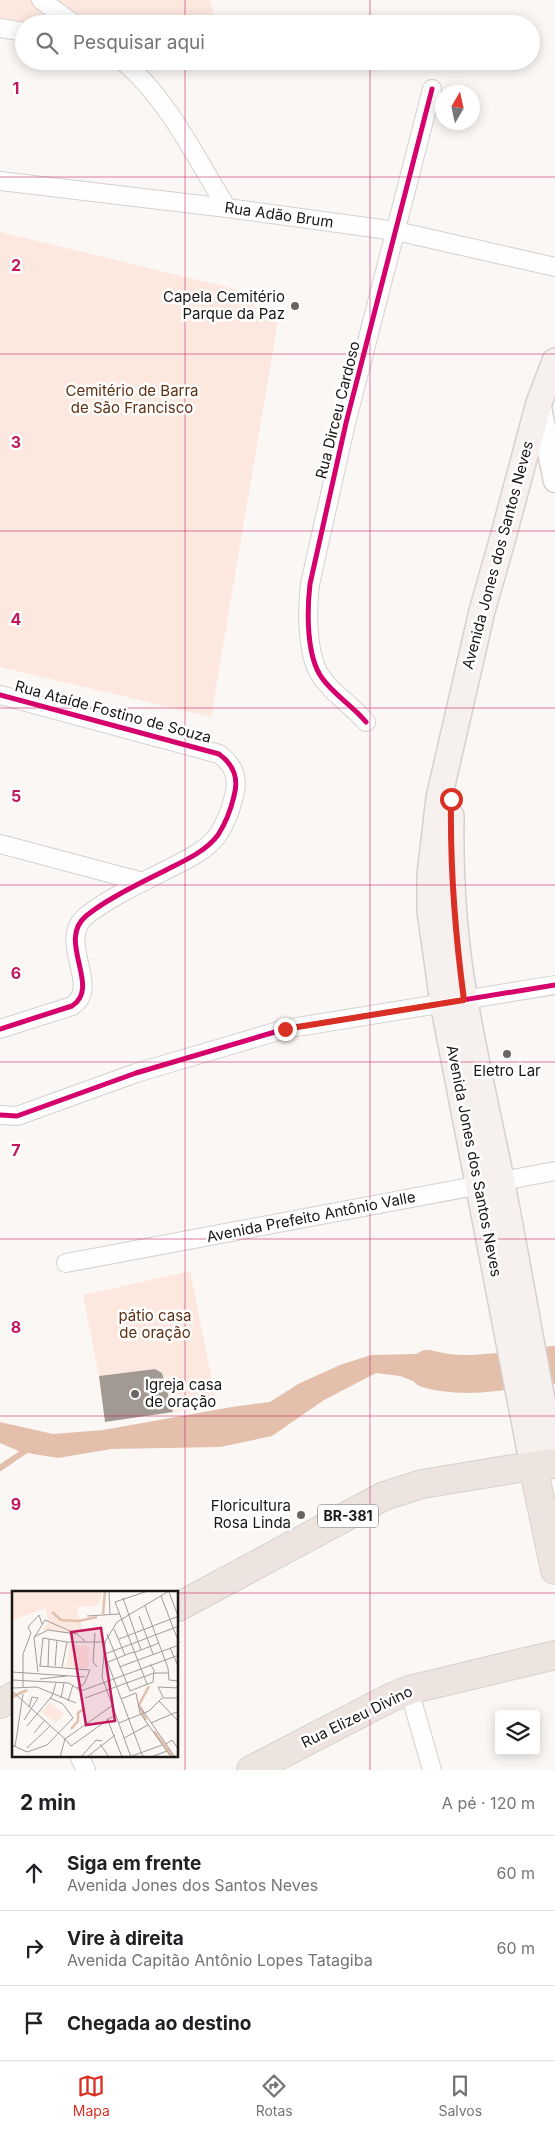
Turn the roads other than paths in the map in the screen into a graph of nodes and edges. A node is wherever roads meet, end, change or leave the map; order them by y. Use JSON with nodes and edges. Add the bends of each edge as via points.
{"nodes":[{"id":1,"x":41,"y":0,"type":"edge"},
{"id":2,"x":62,"y":15,"type":"edge"},
{"id":3,"x":0,"y":28,"type":"edge"},
{"id":4,"x":15,"y":30,"type":"edge"},
{"id":5,"x":132,"y":70,"type":"edge"},
{"id":6,"x":432,"y":89,"type":"dead end"},
{"id":7,"x":0,"y":181,"type":"edge"},
{"id":8,"x":227,"y":208,"type":"junction"},
{"id":9,"x":396,"y":231,"type":"junction"},
{"id":10,"x":555,"y":267,"type":"edge"},
{"id":11,"x":555,"y":361,"type":"edge"},
{"id":12,"x":538,"y":403,"type":"junction"},
{"id":13,"x":555,"y":481,"type":"edge"},
{"id":14,"x":0,"y":695,"type":"edge"},
{"id":15,"x":366,"y":722,"type":"dead end"},
{"id":16,"x":0,"y":844,"type":"edge"},
{"id":17,"x":143,"y":882,"type":"junction"},
{"id":18,"x":555,"y":986,"type":"edge"},
{"id":19,"x":454,"y":1001,"type":"junction"},
{"id":20,"x":0,"y":1029,"type":"edge"},
{"id":21,"x":0,"y":1115,"type":"edge"},
{"id":22,"x":555,"y":1171,"type":"edge"},
{"id":23,"x":490,"y":1183,"type":"junction"},
{"id":24,"x":66,"y":1263,"type":"dead end"},
{"id":25,"x":548,"y":1464,"type":"edge"},
{"id":26,"x":555,"y":1570,"type":"edge"},
{"id":27,"x":179,"y":1606,"type":"edge"},
{"id":28,"x":555,"y":1654,"type":"edge"},
{"id":29,"x":409,"y":1690,"type":"junction"},
{"id":30,"x":12,"y":1697,"type":"edge"},
{"id":31,"x":0,"y":1704,"type":"edge"},
{"id":32,"x":80,"y":1758,"type":"edge"},
{"id":33,"x":86,"y":1770,"type":"edge"},
{"id":34,"x":251,"y":1770,"type":"edge"},
{"id":35,"x":432,"y":1770,"type":"edge"}],
"edges":[{"from":1,"to":2,"type":"street"},
{"from":3,"to":4,"type":"street"},
{"from":5,"to":8,"type":"street","via":[[169,114]]},
{"from":6,"to":9,"type":"street","name":"Rua Dirceu Cardoso"},
{"from":7,"to":8,"type":"street","name":"Rua Adão Brum"},
{"from":8,"to":9,"type":"street","name":"Rua Adão Brum"},
{"from":9,"to":10,"type":"street","name":"Rua Adão Brum"},
{"from":9,"to":15,"type":"street","name":"Rua Dirceu Cardoso","via":[[346,423],[308,604],[315,664],[322,678]]},
{"from":11,"to":12,"type":"main road","name":"Avenida Jones dos Santos Neves"},
{"from":12,"to":13,"type":"street"},
{"from":12,"to":19,"type":"main road","name":"Avenida Jones dos Santos Neves","via":[[482,612],[450,751]]},
{"from":14,"to":17,"type":"street","name":"Rua Ataíde Fostino de Souza","via":[[219,754],[229,761],[236,784],[232,806],[218,834],[198,853]]},
{"from":16,"to":17,"type":"street"},
{"from":17,"to":20,"type":"street","via":[[80,923],[75,943],[83,986],[76,1004]]},
{"from":18,"to":19,"type":"street"},
{"from":19,"to":21,"type":"street","via":[[285,1029],[136,1073],[17,1116]]},
{"from":19,"to":23,"type":"main road","name":"Avenida Jones dos Santos Neves"},
{"from":22,"to":23,"type":"street","name":"Avenida Prefeito Antônio Valle"},
{"from":23,"to":24,"type":"street","name":"Avenida Prefeito Antônio Valle"},
{"from":23,"to":25,"type":"main road","name":"Avenida Jones dos Santos Neves","via":[[530,1398]]},
{"from":25,"to":26,"type":"main road","name":"Avenida Jones dos Santos Neves"},
{"from":25,"to":27,"type":"main road","number":"BR-381","via":[[422,1484],[384,1496]]},
{"from":28,"to":29,"type":"main road","name":"Rua Elizeu Divino"},
{"from":29,"to":34,"type":"main road","name":"Rua Elizeu Divino"},
{"from":29,"to":35,"type":"street"},
{"from":30,"to":31,"type":"main road"},
{"from":32,"to":33,"type":"street"}]}
